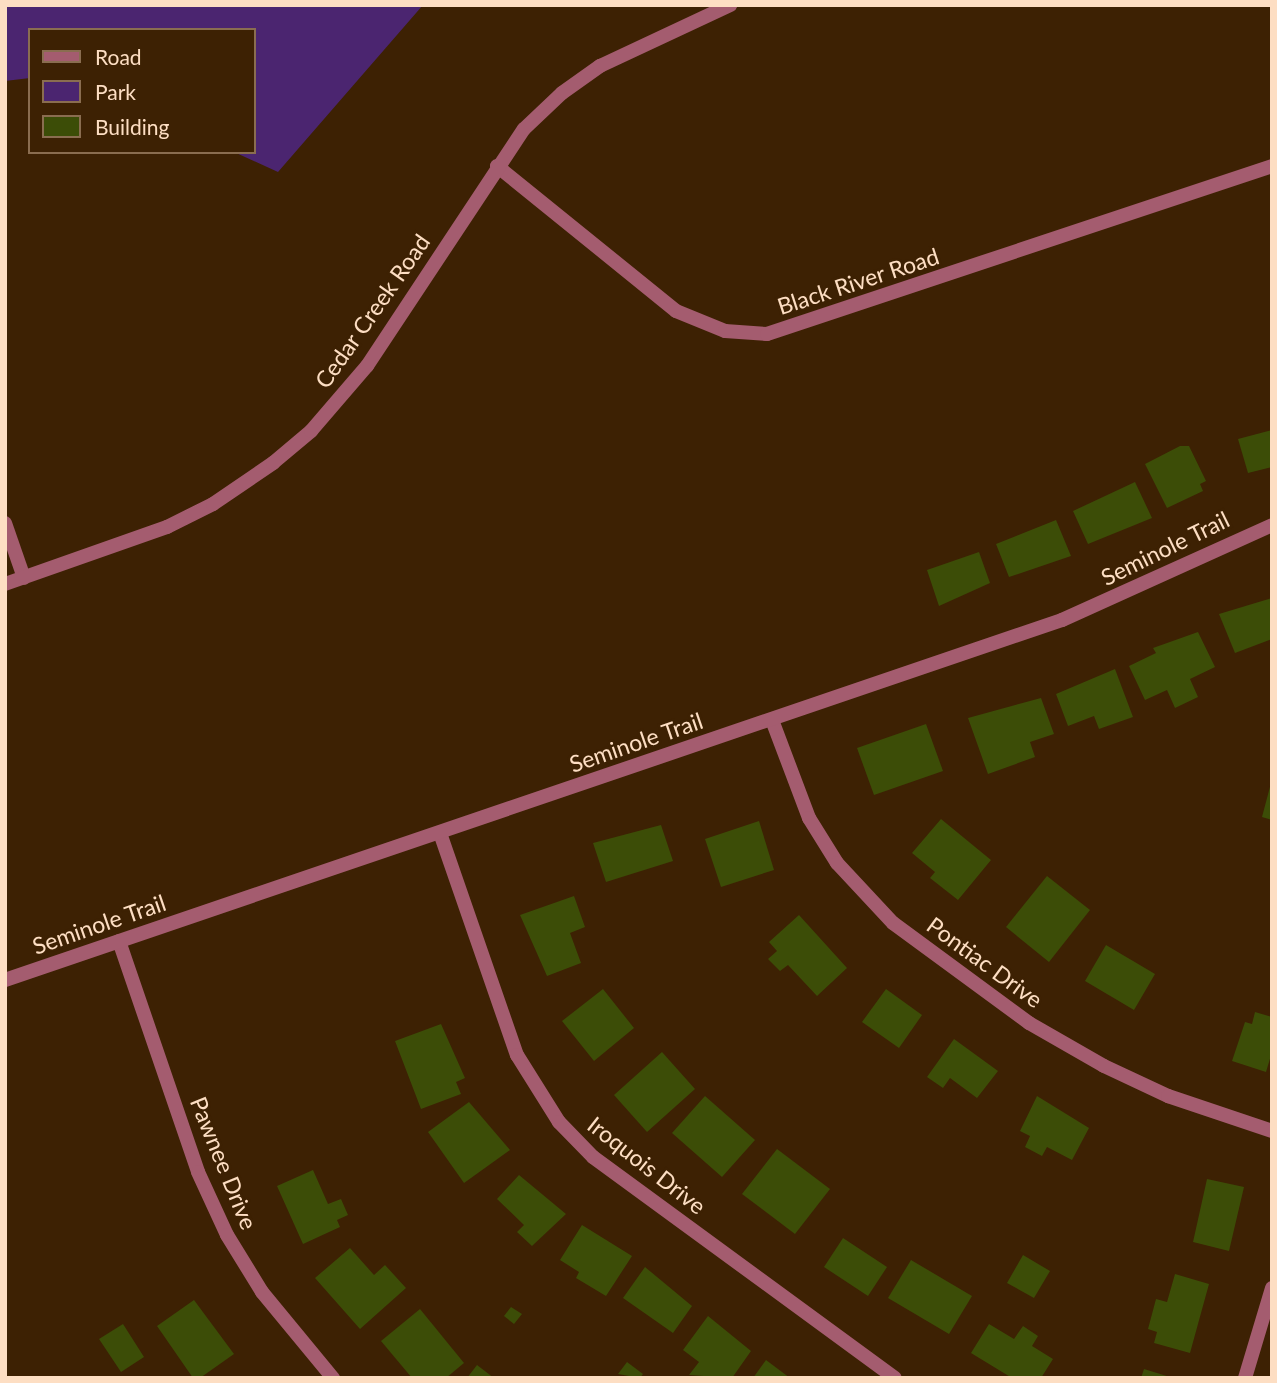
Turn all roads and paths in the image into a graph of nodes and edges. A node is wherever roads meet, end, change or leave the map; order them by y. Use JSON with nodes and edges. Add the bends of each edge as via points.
{"nodes":[{"id":1,"x":730,"y":5,"type":"edge"},
{"id":2,"x":498,"y":166,"type":"junction"},
{"id":3,"x":1272,"y":166,"type":"edge"},
{"id":4,"x":5,"y":523,"type":"edge"},
{"id":5,"x":1272,"y":525,"type":"edge"},
{"id":6,"x":23,"y":578,"type":"junction"},
{"id":7,"x":5,"y":584,"type":"edge"},
{"id":8,"x":772,"y":720,"type":"junction"},
{"id":9,"x":440,"y":833,"type":"junction"},
{"id":10,"x":119,"y":942,"type":"junction"},
{"id":11,"x":5,"y":980,"type":"edge"},
{"id":12,"x":1272,"y":1130,"type":"edge"},
{"id":13,"x":1272,"y":1288,"type":"edge"},
{"id":14,"x":333,"y":1378,"type":"edge"},
{"id":15,"x":895,"y":1378,"type":"edge"},
{"id":16,"x":1245,"y":1378,"type":"edge"}],
"edges":[{"from":1,"to":2,"type":"street","name":"Cedar Creek Road","via":[[600,66],[534,120]]},
{"from":2,"to":3,"type":"street","name":"Black River Road","via":[[676,311],[725,331],[767,334]]},
{"from":2,"to":6,"type":"street","name":"Cedar Creek Road","via":[[367,366],[311,431],[213,504],[167,527]]},
{"from":4,"to":6,"type":"street"},
{"from":5,"to":8,"type":"street","name":"Seminole Trail","via":[[1062,620]]},
{"from":6,"to":7,"type":"street","name":"Cedar Creek Road"},
{"from":8,"to":9,"type":"street","name":"Seminole Trail"},
{"from":8,"to":12,"type":"street","name":"Pontiac Drive","via":[[809,818],[837,863],[893,923],[1029,1023],[1104,1066],[1168,1096]]},
{"from":9,"to":10,"type":"street","name":"Seminole Trail"},
{"from":9,"to":15,"type":"street","name":"Iroquois Drive","via":[[517,1055],[559,1122],[593,1157]]},
{"from":10,"to":11,"type":"street","name":"Seminole Trail"},
{"from":10,"to":14,"type":"street","name":"Pawnee Drive","via":[[198,1172],[227,1235],[262,1292]]},
{"from":13,"to":16,"type":"street"}]}
